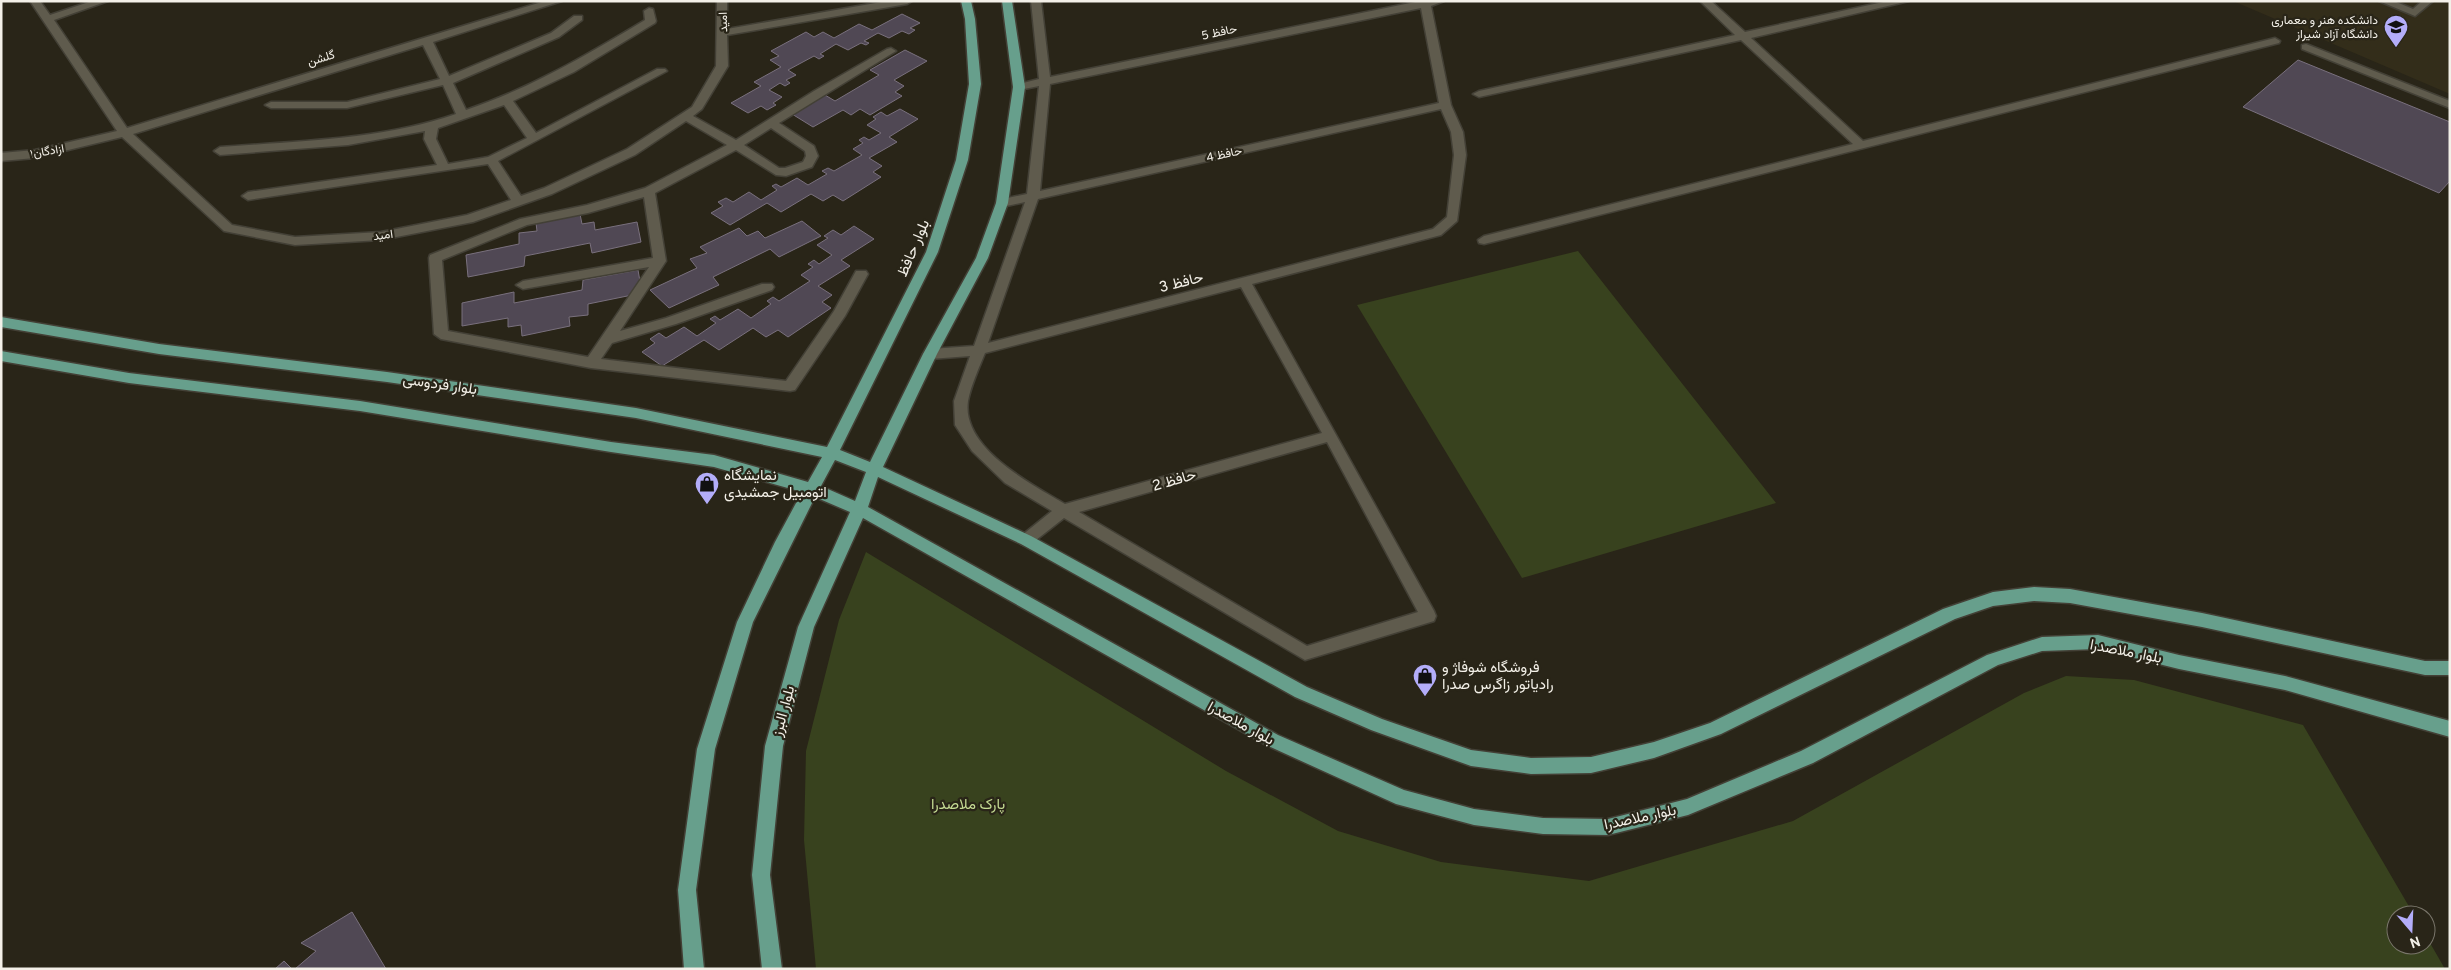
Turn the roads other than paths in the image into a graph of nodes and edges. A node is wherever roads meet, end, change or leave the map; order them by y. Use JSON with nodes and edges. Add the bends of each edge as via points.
{"nodes":[{"id":1,"x":35,"y":1,"type":"edge"},
{"id":2,"x":103,"y":1,"type":"edge"},
{"id":3,"x":557,"y":1,"type":"edge"},
{"id":4,"x":722,"y":1,"type":"edge"},
{"id":5,"x":907,"y":1,"type":"edge"},
{"id":6,"x":966,"y":1,"type":"edge"},
{"id":7,"x":1007,"y":1,"type":"edge"},
{"id":8,"x":1036,"y":1,"type":"edge"},
{"id":9,"x":1439,"y":1,"type":"edge"},
{"id":10,"x":1704,"y":1,"type":"edge"},
{"id":11,"x":1904,"y":1,"type":"edge"},
{"id":12,"x":2384,"y":1,"type":"edge"},
{"id":13,"x":2428,"y":1,"type":"edge"},
{"id":14,"x":1425,"y":3,"type":"edge"},
{"id":15,"x":649,"y":11,"type":"dead end"},
{"id":16,"x":578,"y":18,"type":"dead end"},
{"id":17,"x":47,"y":19,"type":"junction"},
{"id":18,"x":723,"y":33,"type":"junction"},
{"id":19,"x":1744,"y":36,"type":"junction"},
{"id":20,"x":426,"y":40,"type":"junction"},
{"id":21,"x":2275,"y":41,"type":"dead end"},
{"id":22,"x":2306,"y":47,"type":"dead end"},
{"id":23,"x":891,"y":51,"type":"dead end"},
{"id":24,"x":660,"y":71,"type":"dead end"},
{"id":25,"x":447,"y":81,"type":"junction"},
{"id":26,"x":1045,"y":81,"type":"junction"},
{"id":27,"x":1019,"y":87,"type":"junction"},
{"id":28,"x":1479,"y":94,"type":"dead end"},
{"id":29,"x":506,"y":100,"type":"junction"},
{"id":30,"x":271,"y":105,"type":"dead end"},
{"id":31,"x":1445,"y":105,"type":"junction"},
{"id":32,"x":2450,"y":105,"type":"edge"},
{"id":33,"x":463,"y":115,"type":"junction"},
{"id":34,"x":685,"y":116,"type":"junction"},
{"id":35,"x":771,"y":122,"type":"junction"},
{"id":36,"x":432,"y":126,"type":"junction"},
{"id":37,"x":124,"y":132,"type":"junction"},
{"id":38,"x":534,"y":140,"type":"junction"},
{"id":39,"x":93,"y":142,"type":"joint"},
{"id":40,"x":736,"y":145,"type":"junction"},
{"id":41,"x":1861,"y":145,"type":"junction"},
{"id":42,"x":220,"y":151,"type":"dead end"},
{"id":43,"x":1,"y":157,"type":"edge"},
{"id":44,"x":491,"y":160,"type":"junction"},
{"id":45,"x":444,"y":168,"type":"junction"},
{"id":46,"x":649,"y":191,"type":"junction"},
{"id":47,"x":248,"y":196,"type":"dead end"},
{"id":48,"x":1033,"y":196,"type":"junction"},
{"id":49,"x":518,"y":202,"type":"junction"},
{"id":50,"x":1002,"y":203,"type":"junction"},
{"id":51,"x":1484,"y":240,"type":"dead end"},
{"id":52,"x":660,"y":261,"type":"junction"},
{"id":53,"x":861,"y":274,"type":"dead end"},
{"id":54,"x":1245,"y":283,"type":"junction"},
{"id":55,"x":523,"y":285,"type":"dead end"},
{"id":56,"x":767,"y":286,"type":"dead end"},
{"id":57,"x":1,"y":322,"type":"edge"},
{"id":58,"x":609,"y":339,"type":"junction"},
{"id":59,"x":979,"y":350,"type":"junction"},
{"id":60,"x":930,"y":354,"type":"junction"},
{"id":61,"x":1,"y":356,"type":"edge"},
{"id":62,"x":591,"y":363,"type":"junction"},
{"id":63,"x":1331,"y":436,"type":"junction"},
{"id":64,"x":831,"y":454,"type":"junction"},
{"id":65,"x":874,"y":469,"type":"junction"},
{"id":66,"x":812,"y":489,"type":"junction"},
{"id":67,"x":859,"y":509,"type":"junction"},
{"id":68,"x":1062,"y":511,"type":"junction"},
{"id":69,"x":1026,"y":540,"type":"junction"},
{"id":70,"x":2450,"y":668,"type":"edge"},
{"id":71,"x":2450,"y":729,"type":"edge"},
{"id":72,"x":694,"y":969,"type":"edge"},
{"id":73,"x":772,"y":969,"type":"edge"}],
"edges":[{"from":1,"to":17,"type":"street","name":"امید"},
{"from":2,"to":17,"type":"street"},
{"from":3,"to":20,"type":"street","name":"گلشن"},
{"from":4,"to":18,"type":"street","name":"امید"},
{"from":5,"to":18,"type":"street"},
{"from":6,"to":64,"type":"main road","name":"بلوار حافظ","via":[[975,84],[962,160],[932,252]]},
{"from":7,"to":27,"type":"main road"},
{"from":8,"to":26,"type":"street"},
{"from":9,"to":14,"type":"street","name":"حافظ 5"},
{"from":10,"to":19,"type":"street"},
{"from":11,"to":19,"type":"street"},
{"from":12,"to":13,"type":"street","via":[[2414,13]]},
{"from":14,"to":26,"type":"street","name":"حافظ 5"},
{"from":14,"to":31,"type":"street"},
{"from":15,"to":29,"type":"street","via":[[651,21],[570,70]]},
{"from":16,"to":25,"type":"street","via":[[555,35]]},
{"from":17,"to":37,"type":"street","name":"امید"},
{"from":18,"to":34,"type":"street","name":"امید","via":[[722,66],[696,109]]},
{"from":19,"to":28,"type":"street"},
{"from":19,"to":41,"type":"street"},
{"from":20,"to":25,"type":"street"},
{"from":20,"to":37,"type":"street","name":"گلشن"},
{"from":21,"to":41,"type":"street"},
{"from":22,"to":32,"type":"street"},
{"from":23,"to":35,"type":"street"},
{"from":24,"to":38,"type":"street"},
{"from":25,"to":30,"type":"street","via":[[347,104]]},
{"from":25,"to":33,"type":"street"},
{"from":26,"to":27,"type":"street","name":"حافظ 5"},
{"from":26,"to":48,"type":"street"},
{"from":27,"to":50,"type":"main road"},
{"from":29,"to":33,"type":"street"},
{"from":29,"to":38,"type":"street"},
{"from":31,"to":48,"type":"street","name":"حافظ 4"},
{"from":31,"to":54,"type":"street","name":"حافظ 3","via":[[1456,132],[1460,156],[1454,218],[1437,232]]},
{"from":33,"to":36,"type":"street"},
{"from":34,"to":40,"type":"street"},
{"from":34,"to":49,"type":"street","name":"امید","via":[[631,152]]},
{"from":35,"to":40,"type":"street"},
{"from":35,"to":40,"type":"street","via":[[810,149],[812,156],[808,164],[776,172]]},
{"from":36,"to":42,"type":"street","via":[[348,141]]},
{"from":36,"to":45,"type":"street","via":[[430,139]]},
{"from":37,"to":39,"type":"street","name":"گلشن"},
{"from":37,"to":49,"type":"street","name":"امید","via":[[228,228],[295,241],[381,236],[469,219]]},
{"from":38,"to":44,"type":"street"},
{"from":39,"to":43,"type":"street","name":"ازادگان۱","via":[[35,154]]},
{"from":40,"to":46,"type":"street"},
{"from":41,"to":51,"type":"street"},
{"from":44,"to":45,"type":"street"},
{"from":44,"to":49,"type":"street"},
{"from":45,"to":47,"type":"street"},
{"from":46,"to":52,"type":"street"},
{"from":46,"to":62,"type":"street","via":[[588,209],[524,222],[435,258],[441,334]]},
{"from":48,"to":50,"type":"street","name":"حافظ 4"},
{"from":48,"to":59,"type":"street"},
{"from":50,"to":60,"type":"main road","via":[[982,258]]},
{"from":52,"to":55,"type":"street"},
{"from":52,"to":58,"type":"street"},
{"from":53,"to":62,"type":"street","via":[[840,312],[790,386]]},
{"from":54,"to":59,"type":"street","name":"حافظ 3"},
{"from":54,"to":63,"type":"street"},
{"from":56,"to":58,"type":"street","via":[[671,321]]},
{"from":57,"to":64,"type":"main road","name":"بلوار فردوسی","via":[[159,349],[387,377],[636,414]]},
{"from":58,"to":62,"type":"street"},
{"from":59,"to":60,"type":"street","name":"حافظ 3"},
{"from":59,"to":68,"type":"street","via":[[961,401],[962,425],[977,447],[1010,479]]},
{"from":60,"to":65,"type":"main road"},
{"from":61,"to":66,"type":"main road","via":[[129,378],[360,406],[714,461]]},
{"from":63,"to":68,"type":"street","name":"حافظ 2"},
{"from":63,"to":68,"type":"street","via":[[1428,616],[1305,653]]},
{"from":64,"to":65,"type":"main road","name":"بلوار فردوسی"},
{"from":64,"to":66,"type":"main road","name":"بلوار حافظ"},
{"from":65,"to":67,"type":"main road","name":"بلوار البرز"},
{"from":65,"to":69,"type":"main road"},
{"from":66,"to":67,"type":"main road"},
{"from":66,"to":72,"type":"main road","via":[[745,622],[706,749],[687,890]]},
{"from":67,"to":71,"type":"main road","name":"بلوار ملاصدرا","via":[[1272,740],[1402,798],[1474,817],[1543,826],[1608,827],[1688,807],[1807,757],[1993,660],[2042,644],[2098,642],[2285,683]]},
{"from":67,"to":73,"type":"main road","name":"بلوار البرز","via":[[806,627],[774,746],[761,875]]},
{"from":68,"to":69,"type":"street","name":"حافظ 2"},
{"from":69,"to":70,"type":"main road","via":[[1301,692],[1377,725],[1472,758],[1531,766],[1591,766],[1707,732],[1949,614],[1993,599],[2034,594],[2070,596],[2202,620],[2425,668]]}]}
